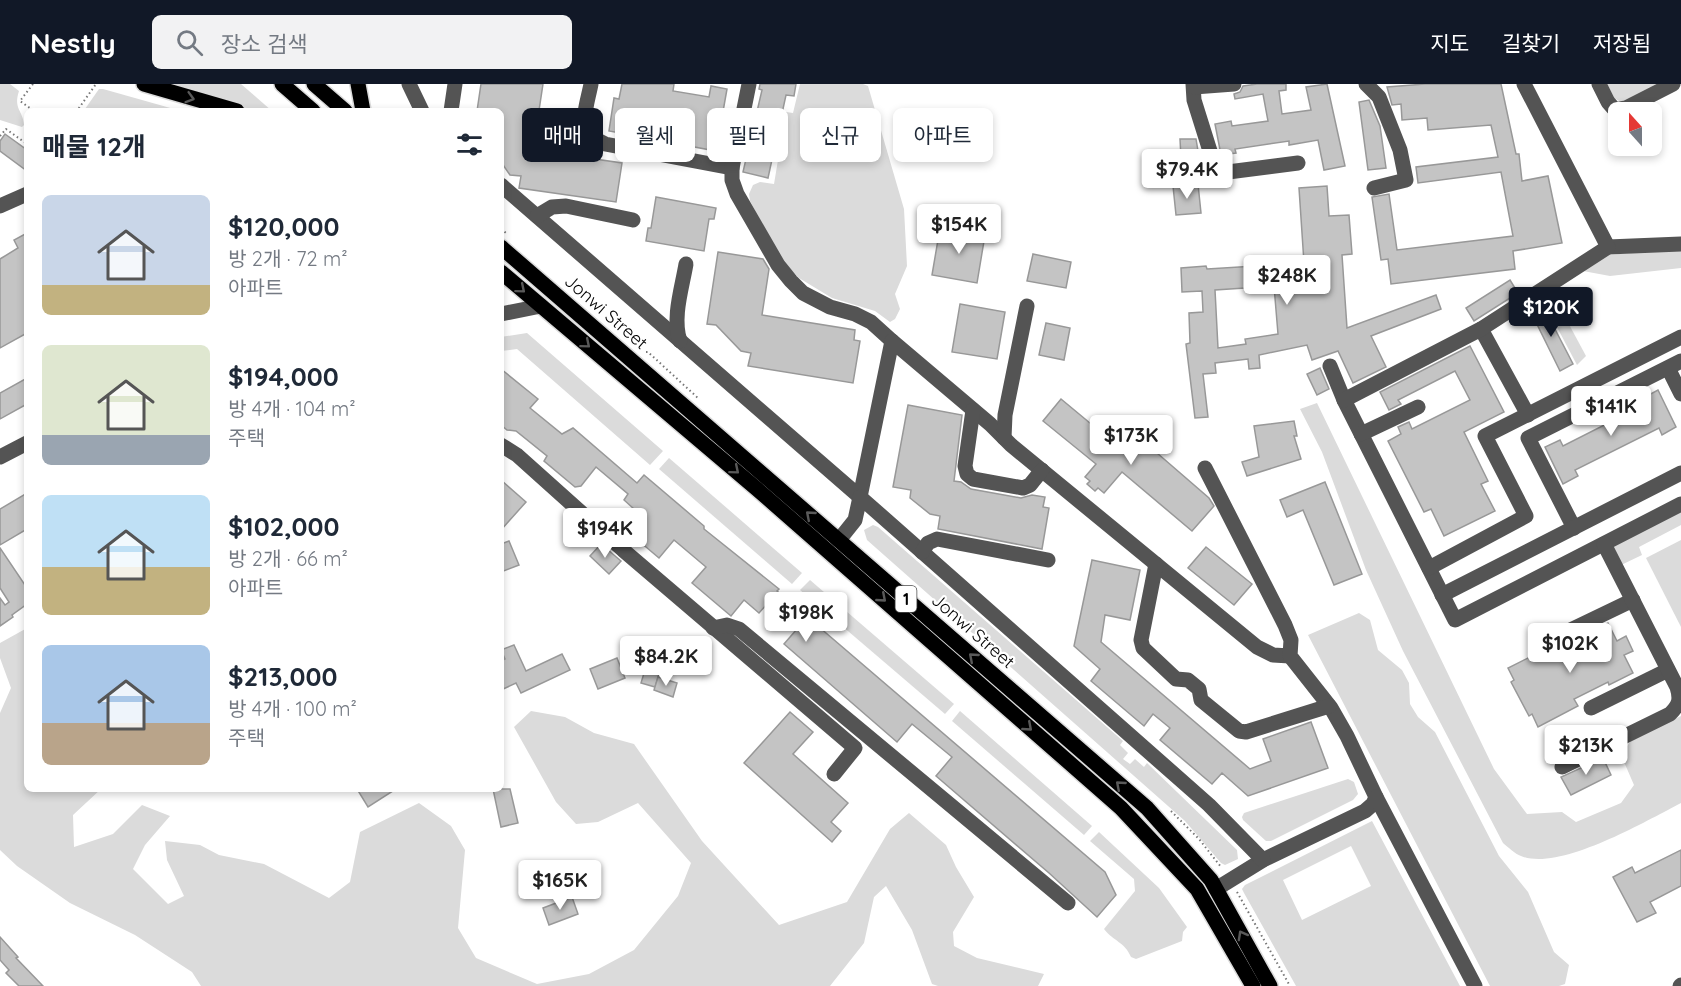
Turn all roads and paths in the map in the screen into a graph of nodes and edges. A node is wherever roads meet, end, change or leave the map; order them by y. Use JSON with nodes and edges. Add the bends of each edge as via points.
{"nodes":[{"id":1,"x":33,"y":84,"type":"edge"},
{"id":2,"x":96,"y":84,"type":"edge"},
{"id":3,"x":144,"y":84,"type":"edge"},
{"id":4,"x":282,"y":84,"type":"edge"},
{"id":5,"x":314,"y":84,"type":"edge"},
{"id":6,"x":358,"y":84,"type":"edge"},
{"id":7,"x":409,"y":84,"type":"edge"},
{"id":8,"x":455,"y":84,"type":"edge"},
{"id":9,"x":591,"y":84,"type":"edge"},
{"id":10,"x":748,"y":84,"type":"edge"},
{"id":11,"x":1234,"y":84,"type":"edge"},
{"id":12,"x":1366,"y":84,"type":"edge"},
{"id":13,"x":1524,"y":84,"type":"edge"},
{"id":14,"x":1599,"y":84,"type":"edge"},
{"id":15,"x":1673,"y":84,"type":"edge"},
{"id":16,"x":1194,"y":86,"type":"edge"},
{"id":17,"x":30,"y":108,"type":"edge"},
{"id":18,"x":79,"y":108,"type":"edge"},
{"id":19,"x":227,"y":108,"type":"edge"},
{"id":20,"x":310,"y":108,"type":"edge"},
{"id":21,"x":342,"y":108,"type":"edge"},
{"id":22,"x":362,"y":108,"type":"edge"},
{"id":23,"x":421,"y":108,"type":"edge"},
{"id":24,"x":451,"y":108,"type":"edge"},
{"id":25,"x":0,"y":136,"type":"edge"},
{"id":26,"x":24,"y":142,"type":"edge"},
{"id":27,"x":1298,"y":164,"type":"dead end"},
{"id":28,"x":732,"y":168,"type":"junction"},
{"id":29,"x":504,"y":188,"type":"edge"},
{"id":30,"x":1374,"y":188,"type":"dead end"},
{"id":31,"x":24,"y":195,"type":"edge"},
{"id":32,"x":0,"y":206,"type":"edge"},
{"id":33,"x":537,"y":216,"type":"junction"},
{"id":34,"x":633,"y":220,"type":"dead end"},
{"id":35,"x":1681,"y":244,"type":"edge"},
{"id":36,"x":1608,"y":247,"type":"junction"},
{"id":37,"x":504,"y":250,"type":"edge"},
{"id":38,"x":686,"y":264,"type":"dead end"},
{"id":39,"x":504,"y":275,"type":"edge"},
{"id":40,"x":541,"y":306,"type":"junction"},
{"id":41,"x":1027,"y":306,"type":"dead end"},
{"id":42,"x":504,"y":313,"type":"edge"},
{"id":43,"x":1481,"y":329,"type":"junction"},
{"id":44,"x":1681,"y":337,"type":"edge"},
{"id":45,"x":680,"y":341,"type":"junction"},
{"id":46,"x":892,"y":341,"type":"junction"},
{"id":47,"x":1674,"y":365,"type":"edge"},
{"id":48,"x":1330,"y":366,"type":"dead end"},
{"id":49,"x":1681,"y":394,"type":"edge"},
{"id":50,"x":1344,"y":400,"type":"junction"},
{"id":51,"x":1418,"y":407,"type":"dead end"},
{"id":52,"x":973,"y":410,"type":"junction"},
{"id":53,"x":1528,"y":415,"type":"junction"},
{"id":54,"x":1361,"y":434,"type":"junction"},
{"id":55,"x":1004,"y":438,"type":"junction"},
{"id":56,"x":24,"y":444,"type":"edge"},
{"id":57,"x":504,"y":447,"type":"edge"},
{"id":58,"x":0,"y":457,"type":"edge"},
{"id":59,"x":1205,"y":468,"type":"dead end"},
{"id":60,"x":1042,"y":470,"type":"junction"},
{"id":61,"x":1681,"y":473,"type":"edge"},
{"id":62,"x":860,"y":497,"type":"junction"},
{"id":63,"x":1681,"y":504,"type":"edge"},
{"id":64,"x":1574,"y":528,"type":"junction"},
{"id":65,"x":838,"y":540,"type":"junction"},
{"id":66,"x":1604,"y":544,"type":"junction"},
{"id":67,"x":922,"y":552,"type":"junction"},
{"id":68,"x":1048,"y":560,"type":"dead end"},
{"id":69,"x":1156,"y":564,"type":"junction"},
{"id":70,"x":1429,"y":568,"type":"junction"},
{"id":71,"x":1442,"y":595,"type":"junction"},
{"id":72,"x":1633,"y":600,"type":"junction"},
{"id":73,"x":713,"y":628,"type":"junction"},
{"id":74,"x":1556,"y":637,"type":"dead end"},
{"id":75,"x":1290,"y":656,"type":"junction"},
{"id":76,"x":1668,"y":670,"type":"junction"},
{"id":77,"x":1329,"y":706,"type":"junction"},
{"id":78,"x":1592,"y":708,"type":"dead end"},
{"id":79,"x":1562,"y":767,"type":"dead end"},
{"id":80,"x":834,"y":774,"type":"dead end"},
{"id":81,"x":1376,"y":797,"type":"junction"},
{"id":82,"x":1263,"y":860,"type":"junction"},
{"id":83,"x":1216,"y":889,"type":"junction"},
{"id":84,"x":1068,"y":903,"type":"dead end"},
{"id":85,"x":1253,"y":986,"type":"edge"},
{"id":86,"x":1270,"y":986,"type":"edge"},
{"id":87,"x":1475,"y":986,"type":"edge"}],
"edges":[{"from":1,"to":17,"type":"path","via":[[20,101]]},
{"from":2,"to":18,"type":"path"},
{"from":3,"to":19,"type":"main road","one_way":true},
{"from":4,"to":20,"type":"main road"},
{"from":5,"to":21,"type":"main road"},
{"from":6,"to":22,"type":"main road"},
{"from":7,"to":23,"type":"street"},
{"from":8,"to":24,"type":"street"},
{"from":9,"to":28,"type":"street","via":[[584,119],[593,138],[605,144]]},
{"from":10,"to":28,"type":"street"},
{"from":11,"to":16,"type":"street"},
{"from":12,"to":30,"type":"street","via":[[1379,97],[1400,150],[1406,180]]},
{"from":13,"to":36,"type":"street"},
{"from":14,"to":15,"type":"street","via":[[1615,110]]},
{"from":16,"to":27,"type":"street","via":[[1194,100],[1215,167],[1228,172]]},
{"from":25,"to":26,"type":"path","via":[[6,129]]},
{"from":28,"to":46,"type":"street","via":[[737,194],[791,281],[803,293],[830,307],[871,321]]},
{"from":29,"to":33,"type":"street"},
{"from":31,"to":32,"type":"street"},
{"from":33,"to":34,"type":"street","via":[[552,207],[566,207]]},
{"from":33,"to":45,"type":"street"},
{"from":35,"to":36,"type":"street"},
{"from":36,"to":43,"type":"street"},
{"from":65,"to":37,"type":"main road","name":"Jonwi Street","number":"1","one_way":true},
{"from":38,"to":45,"type":"street","via":[[676,322]]},
{"from":39,"to":40,"type":"main road","name":"Jonwi Street","number":"1","one_way":true},
{"from":40,"to":42,"type":"street"},
{"from":40,"to":85,"type":"main road","name":"Jonwi Street","number":"1","one_way":true,"via":[[758,489],[1121,808],[1197,889]]},
{"from":41,"to":55,"type":"street"},
{"from":43,"to":50,"type":"street"},
{"from":43,"to":53,"type":"street"},
{"from":44,"to":53,"type":"street"},
{"from":45,"to":62,"type":"street"},
{"from":46,"to":52,"type":"street"},
{"from":46,"to":62,"type":"street"},
{"from":47,"to":49,"type":"street"},
{"from":47,"to":64,"type":"street","via":[[1528,438]]},
{"from":48,"to":50,"type":"street"},
{"from":50,"to":54,"type":"street"},
{"from":51,"to":54,"type":"street"},
{"from":52,"to":55,"type":"street"},
{"from":52,"to":60,"type":"street","via":[[967,474],[973,479],[1023,488]]},
{"from":53,"to":70,"type":"street","via":[[1485,436],[1526,516]]},
{"from":54,"to":70,"type":"street"},
{"from":55,"to":60,"type":"street"},
{"from":56,"to":58,"type":"street"},
{"from":57,"to":73,"type":"street"},
{"from":59,"to":75,"type":"street","via":[[1285,625],[1291,640]]},
{"from":60,"to":69,"type":"street"},
{"from":61,"to":64,"type":"street"},
{"from":62,"to":65,"type":"street","via":[[855,520]]},
{"from":62,"to":67,"type":"street"},
{"from":63,"to":66,"type":"street"},
{"from":64,"to":71,"type":"street"},
{"from":83,"to":65,"type":"main road","name":"Jonwi Street","number":"1","one_way":true,"via":[[1147,808]]},
{"from":66,"to":71,"type":"street","via":[[1455,620]]},
{"from":66,"to":72,"type":"street"},
{"from":67,"to":68,"type":"street","via":[[937,539]]},
{"from":67,"to":82,"type":"street","via":[[1209,805]]},
{"from":69,"to":75,"type":"street","via":[[1257,647],[1273,655]]},
{"from":69,"to":77,"type":"street","via":[[1141,640],[1143,648],[1176,679],[1188,680],[1199,690],[1201,700],[1239,731],[1246,732]]},
{"from":70,"to":71,"type":"street"},
{"from":72,"to":74,"type":"street"},
{"from":72,"to":76,"type":"street"},
{"from":73,"to":80,"type":"street","via":[[855,748]]},
{"from":73,"to":84,"type":"street","via":[[728,625],[739,629]]},
{"from":75,"to":77,"type":"street"},
{"from":76,"to":78,"type":"street"},
{"from":76,"to":79,"type":"street","via":[[1680,697],[1670,714]]},
{"from":77,"to":81,"type":"street"},
{"from":81,"to":82,"type":"street","via":[[1365,811]]},
{"from":81,"to":87,"type":"street"},
{"from":82,"to":83,"type":"street"},
{"from":86,"to":83,"type":"main road","name":"Jonwi Street","number":"1","one_way":true}]}
